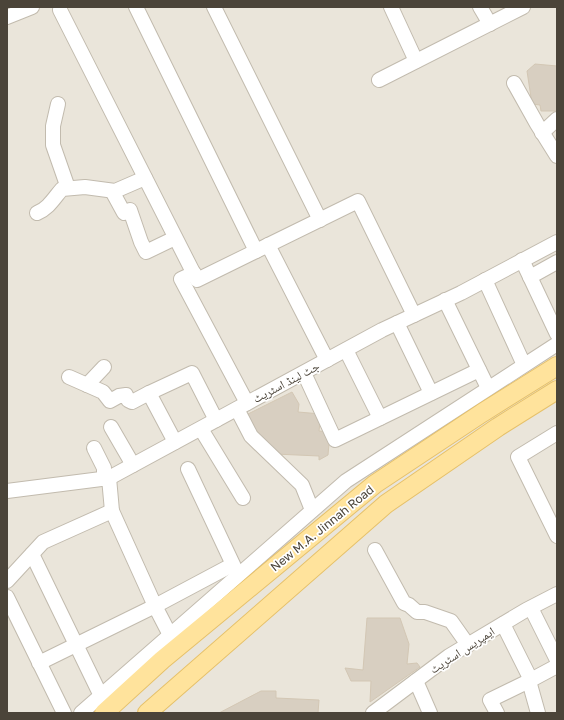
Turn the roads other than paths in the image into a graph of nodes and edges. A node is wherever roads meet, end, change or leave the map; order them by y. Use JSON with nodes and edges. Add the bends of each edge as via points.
{"nodes":[{"id":1,"x":32,"y":7,"type":"edge"},
{"id":2,"x":136,"y":7,"type":"edge"},
{"id":3,"x":214,"y":7,"type":"edge"},
{"id":4,"x":391,"y":7,"type":"edge"},
{"id":5,"x":480,"y":7,"type":"edge"},
{"id":6,"x":523,"y":7,"type":"edge"},
{"id":7,"x":60,"y":10,"type":"dead end"},
{"id":8,"x":7,"y":17,"type":"edge"},
{"id":9,"x":490,"y":24,"type":"junction"},
{"id":10,"x":416,"y":61,"type":"junction"},
{"id":11,"x":379,"y":80,"type":"dead end"},
{"id":12,"x":514,"y":83,"type":"dead end"},
{"id":13,"x":58,"y":104,"type":"dead end"},
{"id":14,"x":557,"y":119,"type":"edge"},
{"id":15,"x":542,"y":133,"type":"junction"},
{"id":16,"x":557,"y":156,"type":"edge"},
{"id":17,"x":145,"y":178,"type":"junction"},
{"id":18,"x":68,"y":188,"type":"junction"},
{"id":19,"x":112,"y":191,"type":"junction"},
{"id":20,"x":37,"y":213,"type":"dead end"},
{"id":21,"x":320,"y":220,"type":"junction"},
{"id":22,"x":176,"y":238,"type":"junction"},
{"id":23,"x":557,"y":242,"type":"edge"},
{"id":24,"x":262,"y":248,"type":"junction"},
{"id":25,"x":522,"y":260,"type":"junction"},
{"id":26,"x":557,"y":262,"type":"edge"},
{"id":27,"x":194,"y":273,"type":"junction"},
{"id":28,"x":530,"y":277,"type":"junction"},
{"id":29,"x":485,"y":280,"type":"junction"},
{"id":30,"x":445,"y":300,"type":"junction"},
{"id":31,"x":414,"y":315,"type":"junction"},
{"id":32,"x":397,"y":323,"type":"junction"},
{"id":33,"x":557,"y":334,"type":"edge"},
{"id":34,"x":557,"y":344,"type":"edge"},
{"id":35,"x":346,"y":350,"type":"junction"},
{"id":36,"x":327,"y":360,"type":"junction"},
{"id":37,"x":524,"y":365,"type":"junction"},
{"id":38,"x":557,"y":366,"type":"edge"},
{"id":39,"x":104,"y":367,"type":"dead end"},
{"id":40,"x":479,"y":370,"type":"junction"},
{"id":41,"x":304,"y":373,"type":"junction"},
{"id":42,"x":69,"y":377,"type":"dead end"},
{"id":43,"x":88,"y":385,"type":"junction"},
{"id":44,"x":488,"y":388,"type":"junction"},
{"id":45,"x":557,"y":390,"type":"edge"},
{"id":46,"x":149,"y":393,"type":"junction"},
{"id":47,"x":431,"y":393,"type":"junction"},
{"id":48,"x":242,"y":406,"type":"junction"},
{"id":49,"x":380,"y":418,"type":"junction"},
{"id":50,"x":216,"y":420,"type":"junction"},
{"id":51,"x":111,"y":427,"type":"dead end"},
{"id":52,"x":201,"y":429,"type":"junction"},
{"id":53,"x":557,"y":433,"type":"edge"},
{"id":54,"x":175,"y":442,"type":"junction"},
{"id":55,"x":94,"y":448,"type":"dead end"},
{"id":56,"x":133,"y":465,"type":"junction"},
{"id":57,"x":188,"y":469,"type":"dead end"},
{"id":58,"x":106,"y":479,"type":"junction"},
{"id":59,"x":7,"y":491,"type":"edge"},
{"id":60,"x":243,"y":498,"type":"dead end"},
{"id":61,"x":312,"y":510,"type":"junction"},
{"id":62,"x":112,"y":511,"type":"junction"},
{"id":63,"x":553,"y":517,"type":"edge"},
{"id":64,"x":557,"y":536,"type":"edge"},
{"id":65,"x":374,"y":550,"type":"dead end"},
{"id":66,"x":32,"y":554,"type":"junction"},
{"id":67,"x":235,"y":570,"type":"junction"},
{"id":68,"x":7,"y":581,"type":"edge"},
{"id":69,"x":557,"y":594,"type":"edge"},
{"id":70,"x":7,"y":597,"type":"edge"},
{"id":71,"x":155,"y":606,"type":"junction"},
{"id":72,"x":531,"y":608,"type":"junction"},
{"id":73,"x":503,"y":624,"type":"junction"},
{"id":74,"x":170,"y":635,"type":"junction"},
{"id":75,"x":76,"y":645,"type":"junction"},
{"id":76,"x":468,"y":645,"type":"junction"},
{"id":77,"x":557,"y":660,"type":"edge"},
{"id":78,"x":39,"y":663,"type":"junction"},
{"id":79,"x":557,"y":666,"type":"edge"},
{"id":80,"x":416,"y":681,"type":"junction"},
{"id":81,"x":530,"y":681,"type":"junction"},
{"id":82,"x":102,"y":704,"type":"edge"},
{"id":83,"x":64,"y":713,"type":"edge"},
{"id":84,"x":81,"y":713,"type":"edge"},
{"id":85,"x":146,"y":713,"type":"edge"},
{"id":86,"x":372,"y":713,"type":"edge"},
{"id":87,"x":430,"y":713,"type":"edge"},
{"id":88,"x":497,"y":713,"type":"edge"},
{"id":89,"x":538,"y":713,"type":"edge"}],
"edges":[{"from":1,"to":8,"type":"street"},
{"from":2,"to":24,"type":"street"},
{"from":3,"to":21,"type":"street"},
{"from":4,"to":10,"type":"street"},
{"from":5,"to":9,"type":"street"},
{"from":6,"to":9,"type":"street"},
{"from":7,"to":17,"type":"street"},
{"from":9,"to":10,"type":"street"},
{"from":10,"to":11,"type":"street"},
{"from":12,"to":15,"type":"street"},
{"from":13,"to":18,"type":"street","via":[[53,126],[53,145]]},
{"from":14,"to":15,"type":"street"},
{"from":15,"to":16,"type":"street"},
{"from":17,"to":19,"type":"street"},
{"from":17,"to":22,"type":"street"},
{"from":18,"to":19,"type":"street","via":[[86,187]]},
{"from":18,"to":20,"type":"street","via":[[62,188],[50,205]]},
{"from":19,"to":22,"type":"street","via":[[124,213],[130,210],[146,252]]},
{"from":21,"to":24,"type":"street"},
{"from":21,"to":31,"type":"street","via":[[358,201]]},
{"from":22,"to":27,"type":"street"},
{"from":23,"to":25,"type":"street","name":"جٹ لینڈ اسٹریٹ"},
{"from":24,"to":27,"type":"street","via":[[197,280]]},
{"from":24,"to":36,"type":"street"},
{"from":25,"to":28,"type":"street"},
{"from":25,"to":29,"type":"street","name":"جٹ لینڈ اسٹریٹ"},
{"from":26,"to":28,"type":"street"},
{"from":27,"to":48,"type":"street","via":[[181,279]]},
{"from":28,"to":33,"type":"street"},
{"from":29,"to":30,"type":"street","name":"جٹ لینڈ اسٹریٹ"},
{"from":29,"to":37,"type":"street"},
{"from":30,"to":31,"type":"street","name":"جٹ لینڈ اسٹریٹ"},
{"from":30,"to":40,"type":"street"},
{"from":31,"to":32,"type":"street","name":"جٹ لینڈ اسٹریٹ"},
{"from":32,"to":35,"type":"street","name":"جٹ لینڈ اسٹریٹ"},
{"from":32,"to":47,"type":"street"},
{"from":34,"to":37,"type":"street"},
{"from":35,"to":36,"type":"street","name":"جٹ لینڈ اسٹریٹ"},
{"from":35,"to":49,"type":"street"},
{"from":36,"to":41,"type":"street","name":"جٹ لینڈ اسٹریٹ"},
{"from":37,"to":44,"type":"street"},
{"from":38,"to":82,"type":"main road","name":"New M.A. Jinnah Road","via":[[375,484],[162,660]]},
{"from":39,"to":43,"type":"street"},
{"from":40,"to":44,"type":"street"},
{"from":40,"to":47,"type":"street"},
{"from":41,"to":48,"type":"street","name":"جٹ لینڈ اسٹریٹ"},
{"from":41,"to":49,"type":"street","via":[[335,440]]},
{"from":42,"to":43,"type":"street"},
{"from":43,"to":46,"type":"street","via":[[103,392],[110,401],[126,395],[132,402]]},
{"from":44,"to":61,"type":"street","via":[[346,481]]},
{"from":45,"to":85,"type":"main road","name":"New M.A. Jinnah Road","via":[[386,504]]},
{"from":46,"to":50,"type":"street","via":[[192,373]]},
{"from":46,"to":54,"type":"street"},
{"from":47,"to":49,"type":"street"},
{"from":48,"to":50,"type":"street","name":"جٹ لینڈ اسٹریٹ"},
{"from":48,"to":61,"type":"street","via":[[251,436],[302,485]]},
{"from":50,"to":52,"type":"street","name":"جٹ لینڈ اسٹریٹ"},
{"from":51,"to":56,"type":"street"},
{"from":52,"to":54,"type":"street","name":"جٹ لینڈ اسٹریٹ"},
{"from":52,"to":60,"type":"street"},
{"from":53,"to":63,"type":"street","via":[[518,457]]},
{"from":54,"to":56,"type":"street","name":"جٹ لینڈ اسٹریٹ"},
{"from":55,"to":58,"type":"street","via":[[104,468]]},
{"from":56,"to":58,"type":"street","name":"جٹ لینڈ اسٹریٹ"},
{"from":57,"to":67,"type":"street"},
{"from":58,"to":59,"type":"street","name":"جٹ لینڈ اسٹریٹ"},
{"from":58,"to":62,"type":"street"},
{"from":61,"to":67,"type":"street"},
{"from":62,"to":66,"type":"street","via":[[43,542]]},
{"from":62,"to":71,"type":"street"},
{"from":63,"to":64,"type":"street"},
{"from":65,"to":76,"type":"street","via":[[404,603],[417,612],[425,612],[451,621]]},
{"from":66,"to":68,"type":"street"},
{"from":66,"to":75,"type":"street"},
{"from":67,"to":71,"type":"street"},
{"from":67,"to":74,"type":"street"},
{"from":69,"to":72,"type":"street","name":"ایمپریس اسٹریٹ"},
{"from":70,"to":78,"type":"street"},
{"from":71,"to":74,"type":"street"},
{"from":71,"to":75,"type":"street"},
{"from":72,"to":73,"type":"street","name":"ایمپریس اسٹریٹ"},
{"from":72,"to":77,"type":"street"},
{"from":73,"to":76,"type":"street","name":"ایمپریس اسٹریٹ"},
{"from":73,"to":81,"type":"street"},
{"from":74,"to":82,"type":"street"},
{"from":75,"to":78,"type":"street"},
{"from":75,"to":82,"type":"street"},
{"from":76,"to":80,"type":"street","name":"ایمپریس اسٹریٹ"},
{"from":78,"to":83,"type":"street"},
{"from":79,"to":81,"type":"street"},
{"from":80,"to":86,"type":"street","name":"ایمپریس اسٹریٹ"},
{"from":80,"to":87,"type":"street"},
{"from":81,"to":88,"type":"street","via":[[490,700]]},
{"from":81,"to":89,"type":"street"},
{"from":82,"to":84,"type":"street"}]}
